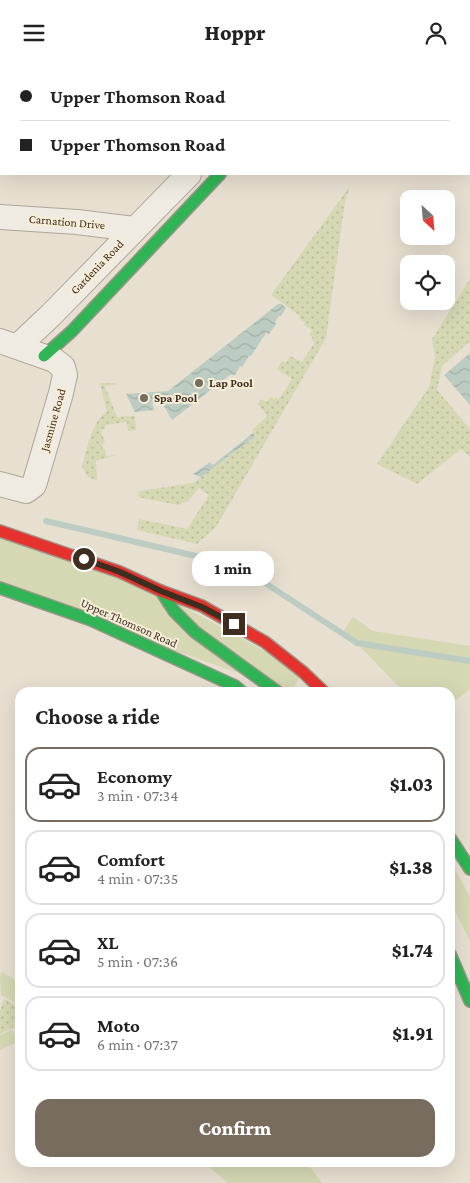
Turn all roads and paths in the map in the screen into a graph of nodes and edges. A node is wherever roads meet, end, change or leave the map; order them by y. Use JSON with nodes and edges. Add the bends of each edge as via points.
{"nodes":[{"id":1,"x":188,"y":175,"type":"edge"},
{"id":2,"x":219,"y":175,"type":"edge"},
{"id":3,"x":0,"y":217,"type":"edge"},
{"id":4,"x":134,"y":229,"type":"junction"},
{"id":5,"x":9,"y":344,"type":"edge"},
{"id":6,"x":44,"y":356,"type":"junction"},
{"id":7,"x":0,"y":484,"type":"edge"},
{"id":8,"x":0,"y":531,"type":"edge"},
{"id":9,"x":0,"y":588,"type":"edge"},
{"id":10,"x":161,"y":591,"type":"junction"},
{"id":11,"x":236,"y":687,"type":"edge"},
{"id":12,"x":271,"y":687,"type":"edge"},
{"id":13,"x":319,"y":687,"type":"edge"},
{"id":14,"x":455,"y":846,"type":"edge"},
{"id":15,"x":470,"y":869,"type":"edge"},
{"id":16,"x":455,"y":966,"type":"edge"},
{"id":17,"x":470,"y":1001,"type":"edge"}],
"edges":[{"from":1,"to":4,"type":"street","name":"Gardenia Road"},
{"from":2,"to":6,"type":"main road","name":"Gardenia Road","via":[[72,331]]},
{"from":3,"to":4,"type":"street","name":"Carnation Drive"},
{"from":4,"to":5,"type":"street","name":"Gardenia Road","via":[[51,315]]},
{"from":5,"to":6,"type":"street","name":"Jasmine Road"},
{"from":6,"to":7,"type":"street","name":"Jasmine Road","via":[[63,367],[65,375],[36,480],[26,491]]},
{"from":8,"to":10,"type":"main road","via":[[120,572]]},
{"from":9,"to":11,"type":"main road","name":"Upper Thomson Road","via":[[91,619]]},
{"from":10,"to":12,"type":"main road","via":[[174,611],[195,632]]},
{"from":10,"to":13,"type":"main road","via":[[202,607],[265,642]]},
{"from":14,"to":15,"type":"main road"},
{"from":16,"to":17,"type":"main road"}]}
